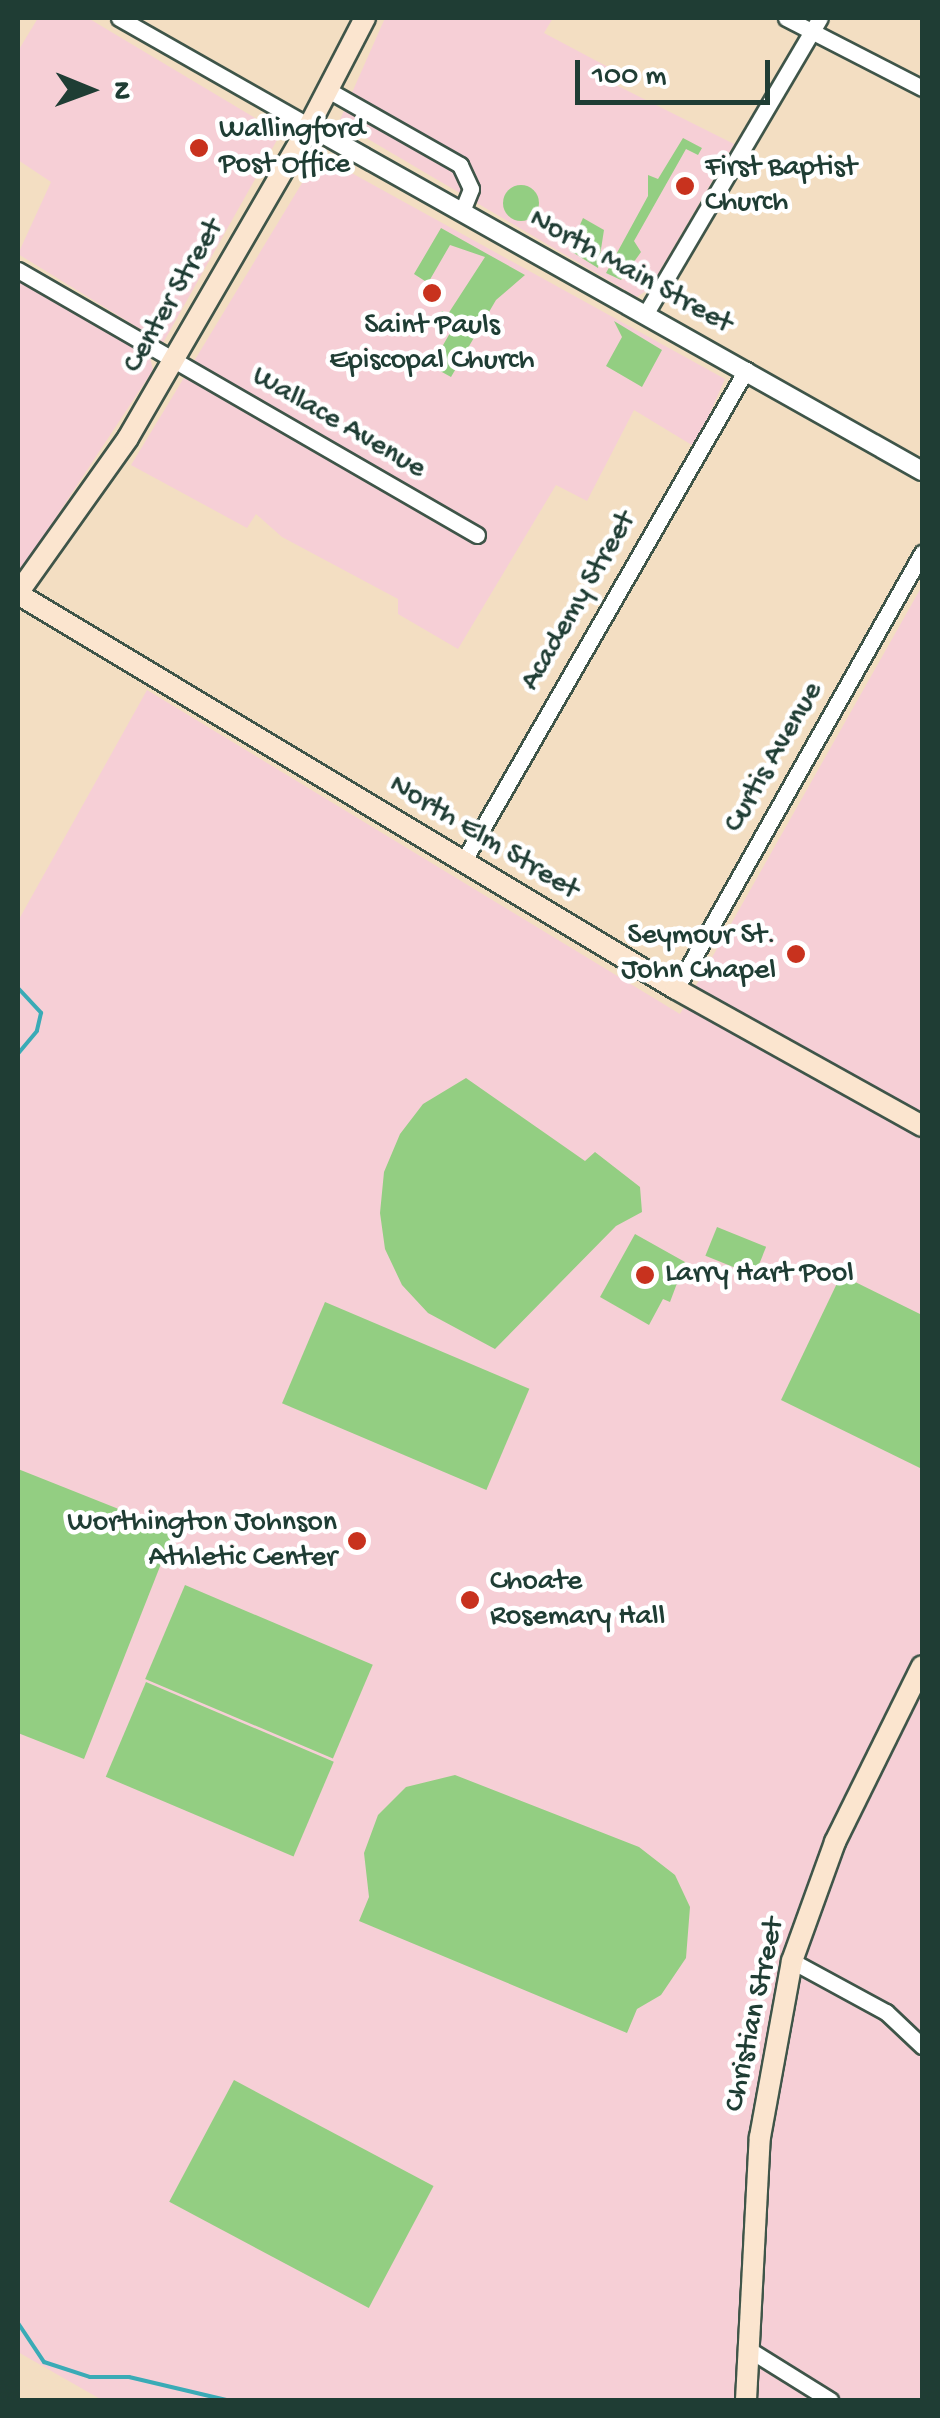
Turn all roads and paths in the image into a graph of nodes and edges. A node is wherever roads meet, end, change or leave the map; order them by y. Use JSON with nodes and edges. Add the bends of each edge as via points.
{"nodes":[{"id":1,"x":119,"y":18,"type":"edge"},
{"id":2,"x":364,"y":18,"type":"edge"},
{"id":3,"x":786,"y":18,"type":"edge"},
{"id":4,"x":816,"y":24,"type":"edge"},
{"id":5,"x":922,"y":88,"type":"edge"},
{"id":6,"x":328,"y":90,"type":"junction"},
{"id":7,"x":309,"y":126,"type":"junction"},
{"id":8,"x":462,"y":211,"type":"junction"},
{"id":9,"x":18,"y":270,"type":"edge"},
{"id":10,"x":646,"y":313,"type":"junction"},
{"id":11,"x":174,"y":358,"type":"junction"},
{"id":12,"x":746,"y":370,"type":"junction"},
{"id":13,"x":922,"y":472,"type":"edge"},
{"id":14,"x":477,"y":535,"type":"dead end"},
{"id":15,"x":922,"y":553,"type":"edge"},
{"id":16,"x":18,"y":594,"type":"edge"},
{"id":17,"x":462,"y":862,"type":"junction"},
{"id":18,"x":676,"y":989,"type":"junction"},
{"id":19,"x":922,"y":1126,"type":"edge"},
{"id":20,"x":922,"y":1666,"type":"edge"},
{"id":21,"x":792,"y":1961,"type":"junction"},
{"id":22,"x":922,"y":2046,"type":"edge"},
{"id":23,"x":753,"y":2352,"type":"junction"},
{"id":24,"x":746,"y":2400,"type":"edge"},
{"id":25,"x":830,"y":2400,"type":"edge"}],
"edges":[{"from":1,"to":7,"type":"street"},
{"from":2,"to":6,"type":"main road","name":"Center Street"},
{"from":3,"to":4,"type":"street"},
{"from":4,"to":5,"type":"street"},
{"from":4,"to":10,"type":"street"},
{"from":6,"to":7,"type":"main road","name":"Center Street"},
{"from":6,"to":8,"type":"street","via":[[460,165],[472,189]]},
{"from":7,"to":8,"type":"street","name":"North Main Street"},
{"from":7,"to":11,"type":"main road","name":"Center Street"},
{"from":8,"to":10,"type":"street","name":"North Main Street"},
{"from":9,"to":11,"type":"street","name":"Wallace Avenue"},
{"from":10,"to":12,"type":"street","name":"North Main Street"},
{"from":11,"to":14,"type":"street","name":"Wallace Avenue"},
{"from":11,"to":16,"type":"main road","name":"Center Street","via":[[118,452]]},
{"from":12,"to":13,"type":"street","name":"North Main Street"},
{"from":12,"to":17,"type":"street","name":"Academy Street"},
{"from":15,"to":18,"type":"street","name":"Curtis Avenue"},
{"from":16,"to":17,"type":"main road","name":"North Elm Street"},
{"from":17,"to":18,"type":"main road","name":"North Elm Street"},
{"from":18,"to":19,"type":"main road","name":"North Elm Street"},
{"from":20,"to":21,"type":"main road","name":"Christian Street","via":[[835,1842]]},
{"from":21,"to":22,"type":"street","via":[[886,2012]]},
{"from":21,"to":23,"type":"main road","name":"Christian Street","via":[[760,2137]]},
{"from":23,"to":24,"type":"main road","name":"Christian Street"},
{"from":23,"to":25,"type":"street"}]}
